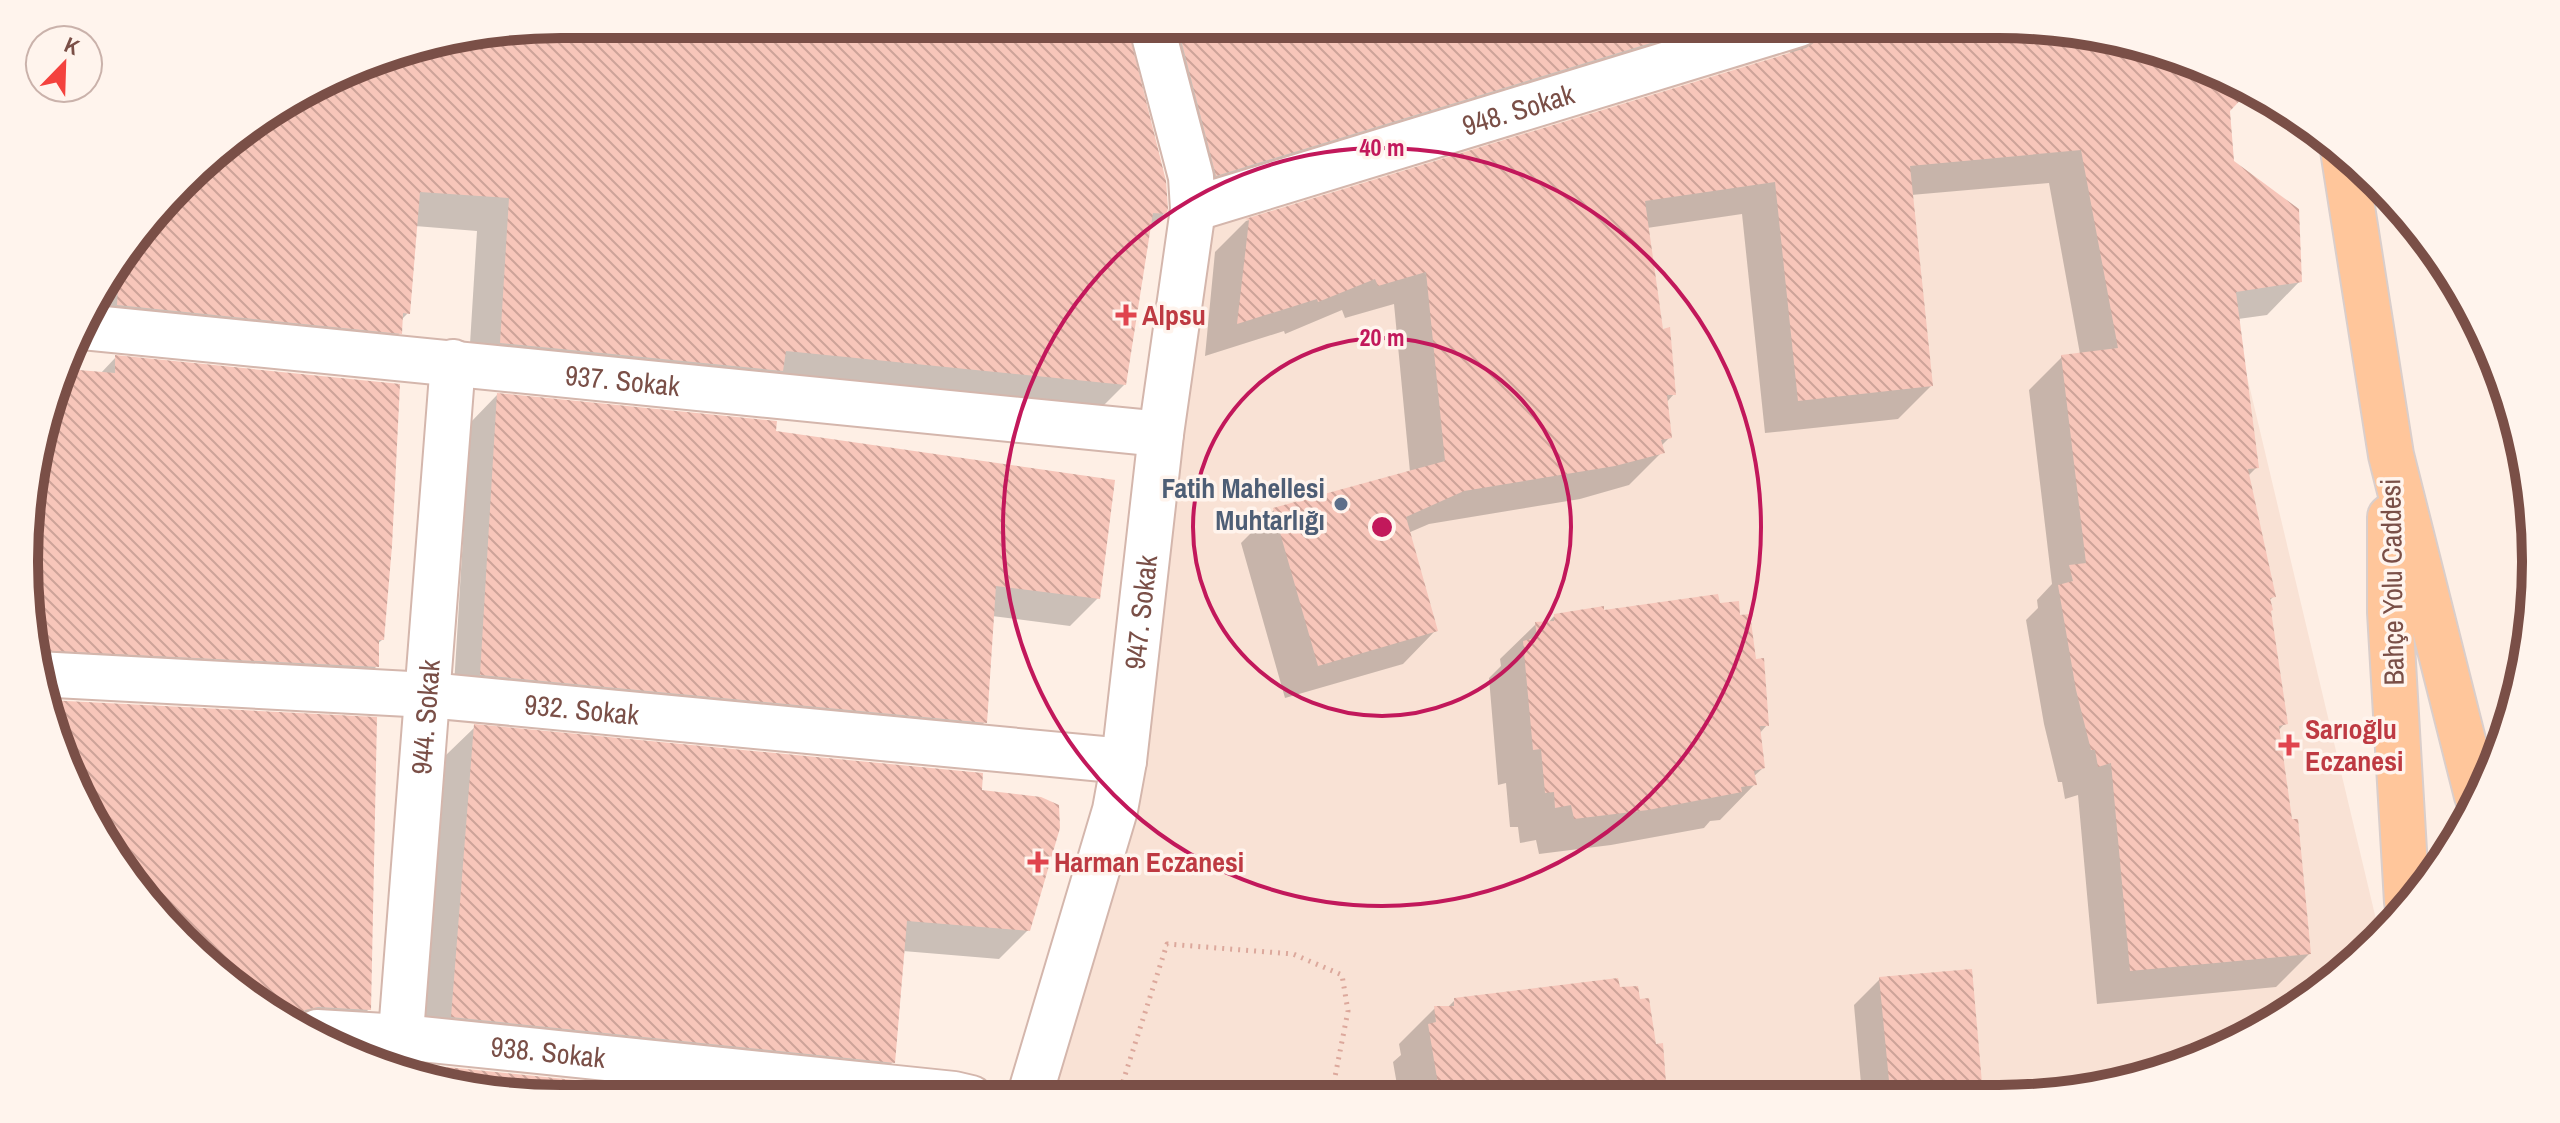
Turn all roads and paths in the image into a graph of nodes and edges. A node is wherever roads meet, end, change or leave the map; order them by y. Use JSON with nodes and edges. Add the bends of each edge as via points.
{"nodes":[{"id":1,"x":1155,"y":38,"type":"edge"},
{"id":2,"x":1753,"y":38,"type":"edge"},
{"id":3,"x":2346,"y":170,"type":"edge"},
{"id":4,"x":1193,"y":209,"type":"junction"},
{"id":5,"x":93,"y":328,"type":"edge"},
{"id":6,"x":453,"y":362,"type":"junction"},
{"id":7,"x":1161,"y":434,"type":"junction"},
{"id":8,"x":2391,"y":455,"type":"junction"},
{"id":9,"x":51,"y":675,"type":"edge"},
{"id":10,"x":428,"y":695,"type":"junction"},
{"id":11,"x":1124,"y":761,"type":"junction"},
{"id":12,"x":2473,"y":781,"type":"edge"},
{"id":13,"x":2406,"y":889,"type":"edge"},
{"id":14,"x":354,"y":1042,"type":"edge"},
{"id":15,"x":400,"y":1054,"type":"edge"},
{"id":16,"x":850,"y":1085,"type":"edge"},
{"id":17,"x":1033,"y":1085,"type":"edge"},
{"id":18,"x":1122,"y":1085,"type":"edge"},
{"id":19,"x":1333,"y":1085,"type":"edge"}],
"edges":[{"from":1,"to":4,"type":"street","name":"947. Sokak","via":[[1191,177]]},
{"from":2,"to":4,"type":"street","name":"948. Sokak"},
{"from":3,"to":8,"type":"main road","name":"Bahçe Yolu Caddesi"},
{"from":4,"to":7,"type":"street","name":"947. Sokak"},
{"from":5,"to":6,"type":"street","name":"937. Sokak"},
{"from":6,"to":7,"type":"street","name":"937. Sokak"},
{"from":6,"to":10,"type":"street","name":"944. Sokak"},
{"from":7,"to":11,"type":"street","name":"947. Sokak"},
{"from":8,"to":12,"type":"main road","name":"Bahçe Yolu Caddesi"},
{"from":8,"to":13,"type":"main road","name":"Bahçe Yolu Caddesi","via":[[2390,612]]},
{"from":9,"to":10,"type":"street","name":"932. Sokak"},
{"from":10,"to":11,"type":"street","name":"932. Sokak"},
{"from":10,"to":15,"type":"street","name":"944. Sokak"},
{"from":11,"to":17,"type":"street","name":"947. Sokak","via":[[1115,810]]},
{"from":14,"to":15,"type":"street","name":"938. Sokak"},
{"from":15,"to":16,"type":"street","name":"938. Sokak"},
{"from":18,"to":19,"type":"path","via":[[1167,944],[1293,954],[1342,975],[1348,1011]]}]}
